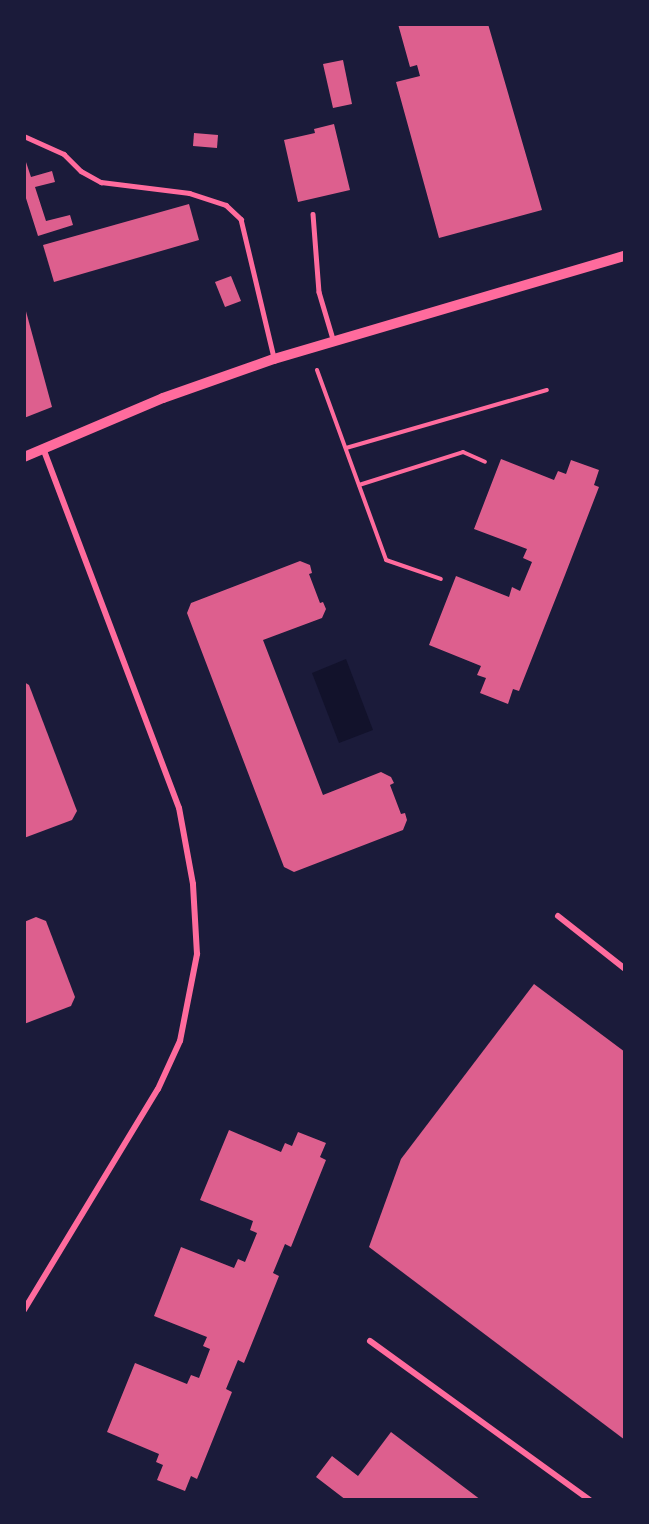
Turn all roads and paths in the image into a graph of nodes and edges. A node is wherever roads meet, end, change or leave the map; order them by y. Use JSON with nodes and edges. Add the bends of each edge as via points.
{"nodes":[{"id":1,"x":24,"y":136,"type":"edge"},
{"id":2,"x":313,"y":214,"type":"dead end"},
{"id":3,"x":625,"y":256,"type":"edge"},
{"id":4,"x":333,"y":339,"type":"junction"},
{"id":5,"x":309,"y":348,"type":"junction"},
{"id":6,"x":274,"y":359,"type":"junction"},
{"id":7,"x":547,"y":390,"type":"dead end"},
{"id":8,"x":43,"y":447,"type":"junction"},
{"id":9,"x":346,"y":448,"type":"junction"},
{"id":10,"x":24,"y":457,"type":"edge"},
{"id":11,"x":485,"y":462,"type":"dead end"},
{"id":12,"x":359,"y":485,"type":"junction"},
{"id":13,"x":441,"y":579,"type":"dead end"},
{"id":14,"x":558,"y":916,"type":"dead end"},
{"id":15,"x":625,"y":969,"type":"edge"},
{"id":16,"x":24,"y":1310,"type":"edge"},
{"id":17,"x":370,"y":1341,"type":"dead end"},
{"id":18,"x":590,"y":1500,"type":"edge"}],
"edges":[{"from":1,"to":6,"type":"lane","via":[[64,154],[81,171],[101,182],[189,193],[226,205],[241,219]]},
{"from":2,"to":4,"type":"lane","via":[[319,292]]},
{"from":3,"to":4,"type":"street"},
{"from":4,"to":5,"type":"street"},
{"from":5,"to":6,"type":"street"},
{"from":5,"to":9,"type":"path"},
{"from":6,"to":8,"type":"street","via":[[163,398]]},
{"from":7,"to":9,"type":"path"},
{"from":8,"to":10,"type":"street"},
{"from":8,"to":16,"type":"street","via":[[178,808],[193,884],[196,954],[180,1041],[158,1089]]},
{"from":9,"to":12,"type":"path"},
{"from":11,"to":12,"type":"path","via":[[463,452]]},
{"from":12,"to":13,"type":"path","via":[[386,560]]},
{"from":14,"to":15,"type":"street"},
{"from":17,"to":18,"type":"street"}]}
